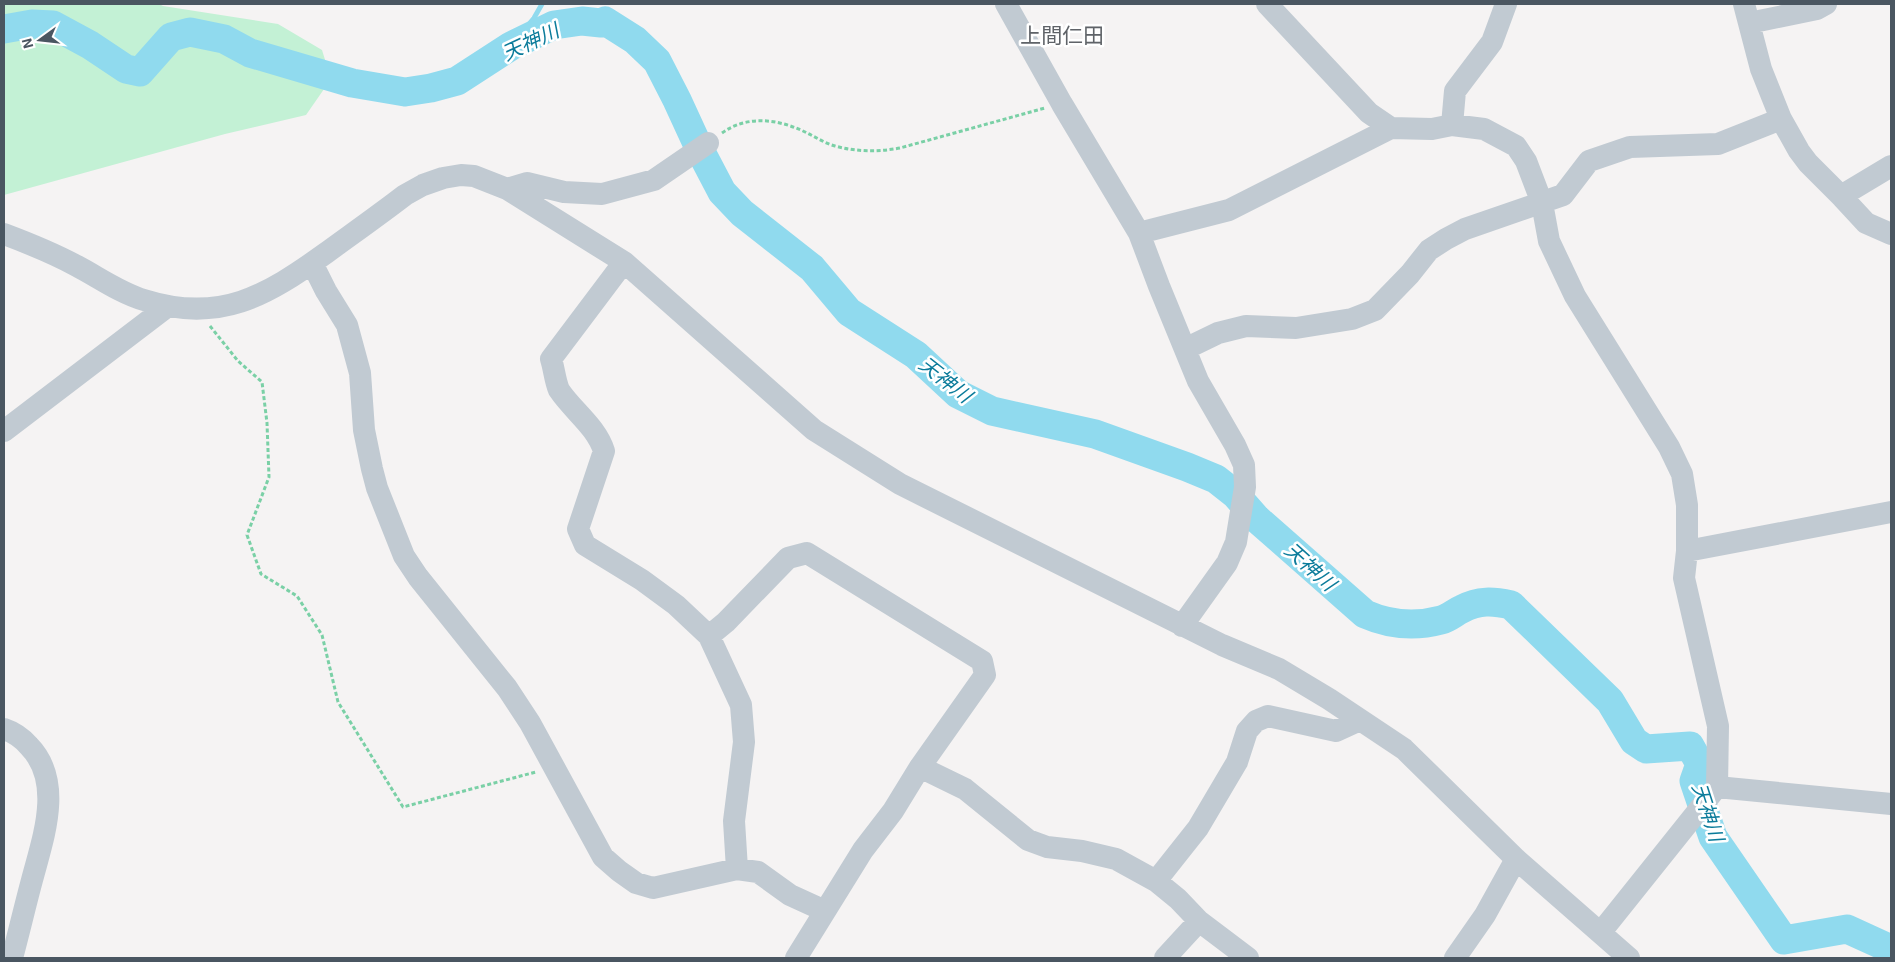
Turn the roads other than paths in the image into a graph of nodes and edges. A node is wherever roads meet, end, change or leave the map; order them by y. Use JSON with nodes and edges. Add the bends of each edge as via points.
{"nodes":[{"id":1,"x":1006,"y":4,"type":"edge"},
{"id":2,"x":1267,"y":4,"type":"edge"},
{"id":3,"x":1506,"y":4,"type":"edge"},
{"id":4,"x":1826,"y":4,"type":"edge"},
{"id":5,"x":1746,"y":13,"type":"edge"},
{"id":6,"x":1781,"y":119,"type":"junction"},
{"id":7,"x":1452,"y":126,"type":"junction"},
{"id":8,"x":1391,"y":128,"type":"junction"},
{"id":9,"x":699,"y":150,"type":"road end"},
{"id":10,"x":1891,"y":166,"type":"edge"},
{"id":11,"x":507,"y":189,"type":"junction"},
{"id":12,"x":1841,"y":196,"type":"junction"},
{"id":13,"x":1542,"y":203,"type":"junction"},
{"id":14,"x":1140,"y":233,"type":"junction"},
{"id":15,"x":4,"y":234,"type":"edge"},
{"id":16,"x":1891,"y":234,"type":"edge"},
{"id":17,"x":624,"y":262,"type":"junction"},
{"id":18,"x":312,"y":263,"type":"junction"},
{"id":19,"x":168,"y":306,"type":"junction"},
{"id":20,"x":1185,"y":349,"type":"junction"},
{"id":21,"x":4,"y":430,"type":"edge"},
{"id":22,"x":1891,"y":512,"type":"edge"},
{"id":23,"x":1687,"y":551,"type":"junction"},
{"id":24,"x":1182,"y":626,"type":"junction"},
{"id":25,"x":709,"y":636,"type":"junction"},
{"id":26,"x":1360,"y":720,"type":"junction"},
{"id":27,"x":4,"y":729,"type":"edge"},
{"id":28,"x":920,"y":767,"type":"junction"},
{"id":29,"x":1716,"y":787,"type":"junction"},
{"id":30,"x":1891,"y":804,"type":"edge"},
{"id":31,"x":1516,"y":859,"type":"junction"},
{"id":32,"x":737,"y":870,"type":"junction"},
{"id":33,"x":1156,"y":881,"type":"junction"},
{"id":34,"x":825,"y":911,"type":"junction"},
{"id":35,"x":1199,"y":921,"type":"junction"},
{"id":36,"x":1601,"y":932,"type":"junction"},
{"id":37,"x":12,"y":958,"type":"edge"},
{"id":38,"x":796,"y":958,"type":"edge"},
{"id":39,"x":1166,"y":958,"type":"edge"},
{"id":40,"x":1248,"y":958,"type":"edge"},
{"id":41,"x":1455,"y":958,"type":"edge"},
{"id":42,"x":1629,"y":958,"type":"edge"}],
"edges":[{"from":1,"to":14,"type":"street"},
{"from":2,"to":8,"type":"street","via":[[1369,113]]},
{"from":3,"to":7,"type":"street","via":[[1492,42],[1455,91]]},
{"from":4,"to":5,"type":"street","via":[[1817,9]]},
{"from":5,"to":6,"type":"street","via":[[1761,69]]},
{"from":6,"to":12,"type":"street","via":[[1808,163]]},
{"from":6,"to":13,"type":"street","via":[[1718,144],[1630,147],[1589,161],[1563,195]]},
{"from":7,"to":8,"type":"street","via":[[1432,130]]},
{"from":7,"to":13,"type":"street","via":[[1484,128],[1516,146],[1526,161]]},
{"from":8,"to":14,"type":"street","via":[[1229,210]]},
{"from":9,"to":11,"type":"street","via":[[654,180],[602,194],[564,192],[527,183]]},
{"from":10,"to":12,"type":"street"},
{"from":11,"to":17,"type":"street"},
{"from":11,"to":18,"type":"street","via":[[474,176],[461,175],[423,184]]},
{"from":12,"to":16,"type":"street","via":[[1866,223]]},
{"from":13,"to":20,"type":"street","via":[[1446,238],[1430,250],[1374,310],[1352,318],[1296,328],[1246,326],[1218,333]]},
{"from":13,"to":23,"type":"street","via":[[1549,241],[1575,296],[1669,447],[1682,474],[1687,505]]},
{"from":14,"to":20,"type":"street"},
{"from":15,"to":19,"type":"street","via":[[74,264],[143,300]]},
{"from":17,"to":24,"type":"street","via":[[814,430],[900,484]]},
{"from":17,"to":25,"type":"street","via":[[551,359],[558,388],[593,430],[604,450],[578,529],[586,545],[676,605]]},
{"from":18,"to":19,"type":"street","via":[[242,303],[196,309]]},
{"from":18,"to":32,"type":"street","via":[[347,325],[360,373],[364,430],[372,469],[404,556],[507,688],[530,723],[603,857],[636,883],[653,888]]},
{"from":19,"to":21,"type":"street"},
{"from":20,"to":24,"type":"street","via":[[1198,381],[1244,465],[1244,498],[1236,542],[1227,564]]},
{"from":22,"to":23,"type":"street"},
{"from":23,"to":29,"type":"street","via":[[1684,578],[1718,726]]},
{"from":24,"to":26,"type":"street","via":[[1279,669]]},
{"from":25,"to":28,"type":"street","via":[[788,558],[806,553],[957,645],[982,661],[985,675]]},
{"from":25,"to":32,"type":"street","via":[[740,705],[744,742],[734,821]]},
{"from":26,"to":31,"type":"street","via":[[1404,749]]},
{"from":26,"to":33,"type":"street","via":[[1336,730],[1268,716],[1256,721],[1247,731],[1237,762],[1198,828]]},
{"from":27,"to":37,"type":"street","via":[[25,741],[36,753],[45,768],[48,784],[45,832]]},
{"from":28,"to":33,"type":"street","via":[[965,789],[1028,840],[1047,847],[1116,859]]},
{"from":28,"to":34,"type":"street"},
{"from":29,"to":30,"type":"street"},
{"from":29,"to":36,"type":"street"},
{"from":31,"to":36,"type":"street"},
{"from":31,"to":41,"type":"street","via":[[1485,915]]},
{"from":32,"to":34,"type":"street","via":[[758,872],[790,895]]},
{"from":33,"to":35,"type":"street"},
{"from":34,"to":38,"type":"street"},
{"from":35,"to":39,"type":"street"},
{"from":35,"to":40,"type":"street"},
{"from":36,"to":42,"type":"street"}]}
